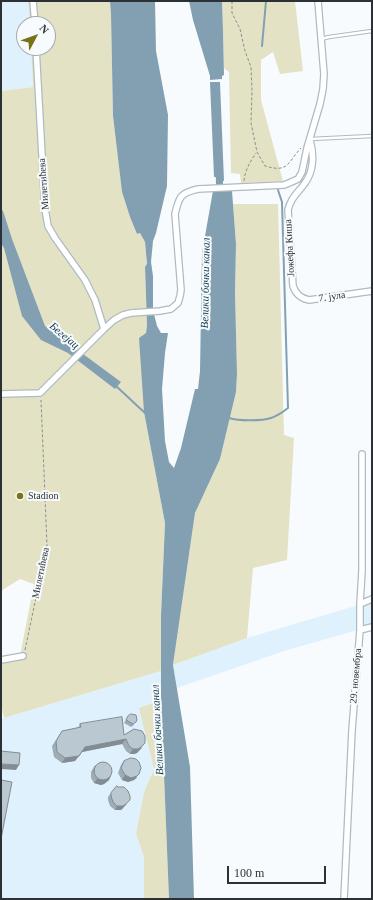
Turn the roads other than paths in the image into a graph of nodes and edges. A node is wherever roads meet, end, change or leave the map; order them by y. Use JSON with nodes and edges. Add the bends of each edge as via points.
{"nodes":[{"id":1,"x":33,"y":1,"type":"edge"},
{"id":2,"x":318,"y":1,"type":"edge"},
{"id":3,"x":34,"y":16,"type":"edge"},
{"id":4,"x":372,"y":31,"type":"edge"},
{"id":5,"x":320,"y":39,"type":"junction"},
{"id":6,"x":36,"y":56,"type":"edge"},
{"id":7,"x":372,"y":136,"type":"edge"},
{"id":8,"x":310,"y":139,"type":"junction"},
{"id":9,"x":294,"y":291,"type":"joint"},
{"id":10,"x":372,"y":291,"type":"edge"},
{"id":11,"x":104,"y":329,"type":"junction"},
{"id":12,"x":1,"y":394,"type":"edge"},
{"id":13,"x":362,"y":454,"type":"dead end"},
{"id":14,"x":372,"y":600,"type":"edge"},
{"id":15,"x":360,"y":604,"type":"junction"},
{"id":16,"x":372,"y":627,"type":"edge"},
{"id":17,"x":360,"y":630,"type":"junction"},
{"id":18,"x":23,"y":656,"type":"road end"},
{"id":19,"x":1,"y":660,"type":"edge"},
{"id":20,"x":344,"y":899,"type":"edge"}],
"edges":[{"from":1,"to":3,"type":"street"},
{"from":2,"to":5,"type":"street","name":"Јожефа Киша"},
{"from":4,"to":5,"type":"lane"},
{"from":5,"to":8,"type":"street","name":"Јожефа Киша","via":[[323,89]]},
{"from":6,"to":11,"type":"street","name":"Милетићева","via":[[48,226],[85,280],[95,300]]},
{"from":7,"to":8,"type":"lane"},
{"from":8,"to":9,"type":"street","name":"Јожефа Киша","via":[[313,152],[310,172],[288,210]]},
{"from":8,"to":11,"type":"street","name":"Јожефа Киша","via":[[302,172],[298,179],[289,183],[198,189],[184,194],[178,202],[175,214],[181,290],[178,303],[169,310],[132,313],[118,317]]},
{"from":9,"to":10,"type":"street","name":"7. јула","via":[[300,297],[309,300]]},
{"from":11,"to":12,"type":"street","via":[[40,393]]},
{"from":13,"to":15,"type":"street","name":"29. новембра"},
{"from":14,"to":15,"type":"street"},
{"from":15,"to":17,"type":"street","name":"29. новембра"},
{"from":16,"to":17,"type":"street"},
{"from":17,"to":20,"type":"street","name":"29. новембра","via":[[352,730]]},
{"from":18,"to":19,"type":"street"}]}
